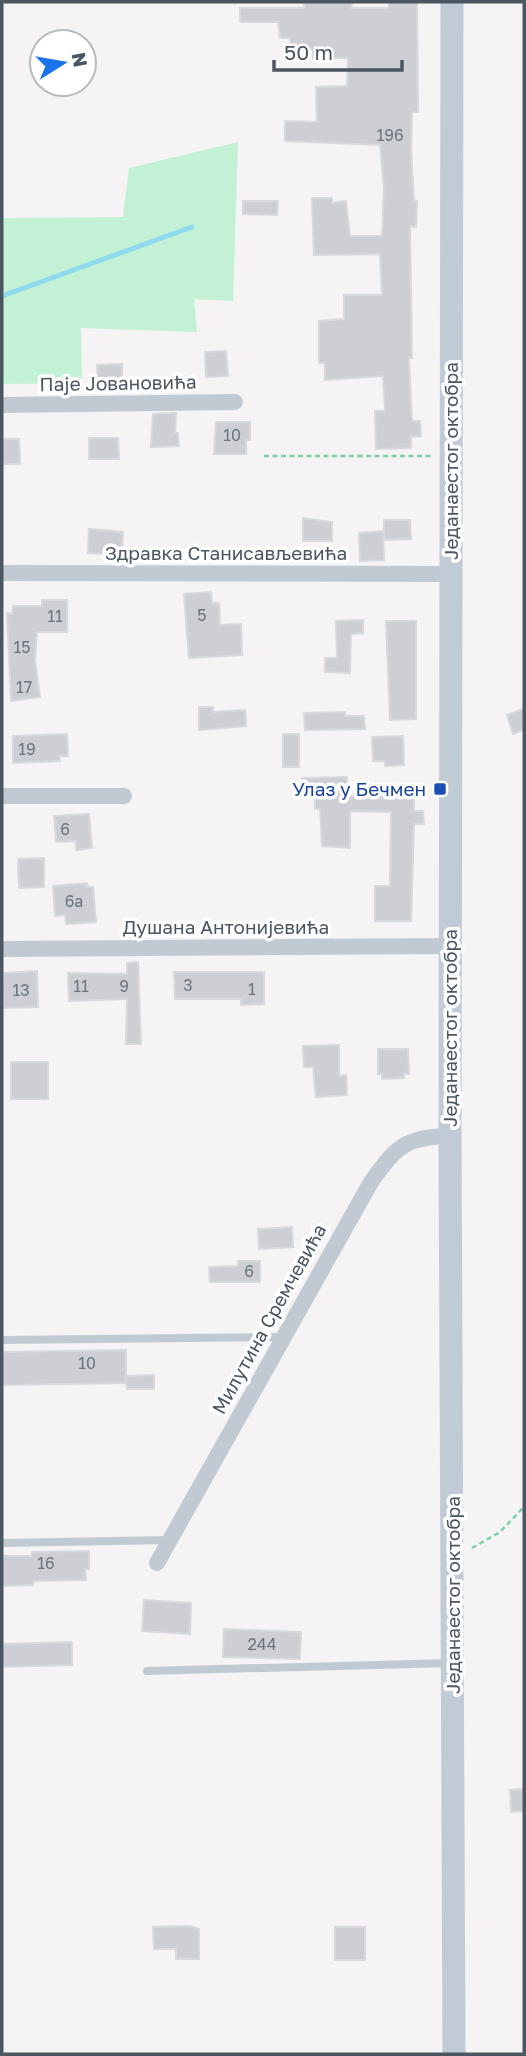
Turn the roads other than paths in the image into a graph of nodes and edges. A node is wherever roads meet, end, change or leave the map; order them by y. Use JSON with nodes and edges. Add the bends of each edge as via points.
{"nodes":[{"id":1,"x":452,"y":2,"type":"edge"},
{"id":2,"x":234,"y":402,"type":"dead end"},
{"id":3,"x":2,"y":405,"type":"edge"},
{"id":4,"x":2,"y":573,"type":"edge"},
{"id":5,"x":451,"y":573,"type":"junction"},
{"id":6,"x":2,"y":796,"type":"edge"},
{"id":7,"x":124,"y":796,"type":"dead end"},
{"id":8,"x":451,"y":946,"type":"junction"},
{"id":9,"x":2,"y":949,"type":"edge"},
{"id":10,"x":450,"y":1136,"type":"junction"},
{"id":11,"x":285,"y":1337,"type":"junction"},
{"id":12,"x":2,"y":1339,"type":"edge"},
{"id":13,"x":170,"y":1540,"type":"junction"},
{"id":14,"x":2,"y":1543,"type":"edge"},
{"id":15,"x":157,"y":1563,"type":"dead end"},
{"id":16,"x":453,"y":1663,"type":"junction"},
{"id":17,"x":147,"y":1671,"type":"dead end"},
{"id":18,"x":454,"y":2054,"type":"edge"}],
"edges":[{"from":1,"to":5,"type":"main road","name":"Једанаестог октобра"},
{"from":2,"to":3,"type":"street","name":"Паје Јовановића"},
{"from":4,"to":5,"type":"street","name":"Здравка Станисављевића"},
{"from":5,"to":8,"type":"main road","name":"Једанаестог октобра"},
{"from":6,"to":7,"type":"street"},
{"from":8,"to":9,"type":"street","name":"Душана Антонијевића"},
{"from":8,"to":10,"type":"main road","name":"Једанаестог октобра"},
{"from":10,"to":11,"type":"street","name":"Милутина Сремчевића","via":[[423,1137],[395,1150],[343,1228]]},
{"from":10,"to":16,"type":"main road","name":"Једанаестог октобра"},
{"from":11,"to":12,"type":"lane"},
{"from":11,"to":13,"type":"street","name":"Милутина Сремчевића"},
{"from":13,"to":14,"type":"lane"},
{"from":13,"to":15,"type":"street","name":"Милутина Сремчевића"},
{"from":16,"to":17,"type":"lane"},
{"from":16,"to":18,"type":"main road","name":"Једанаестог октобра"}]}
